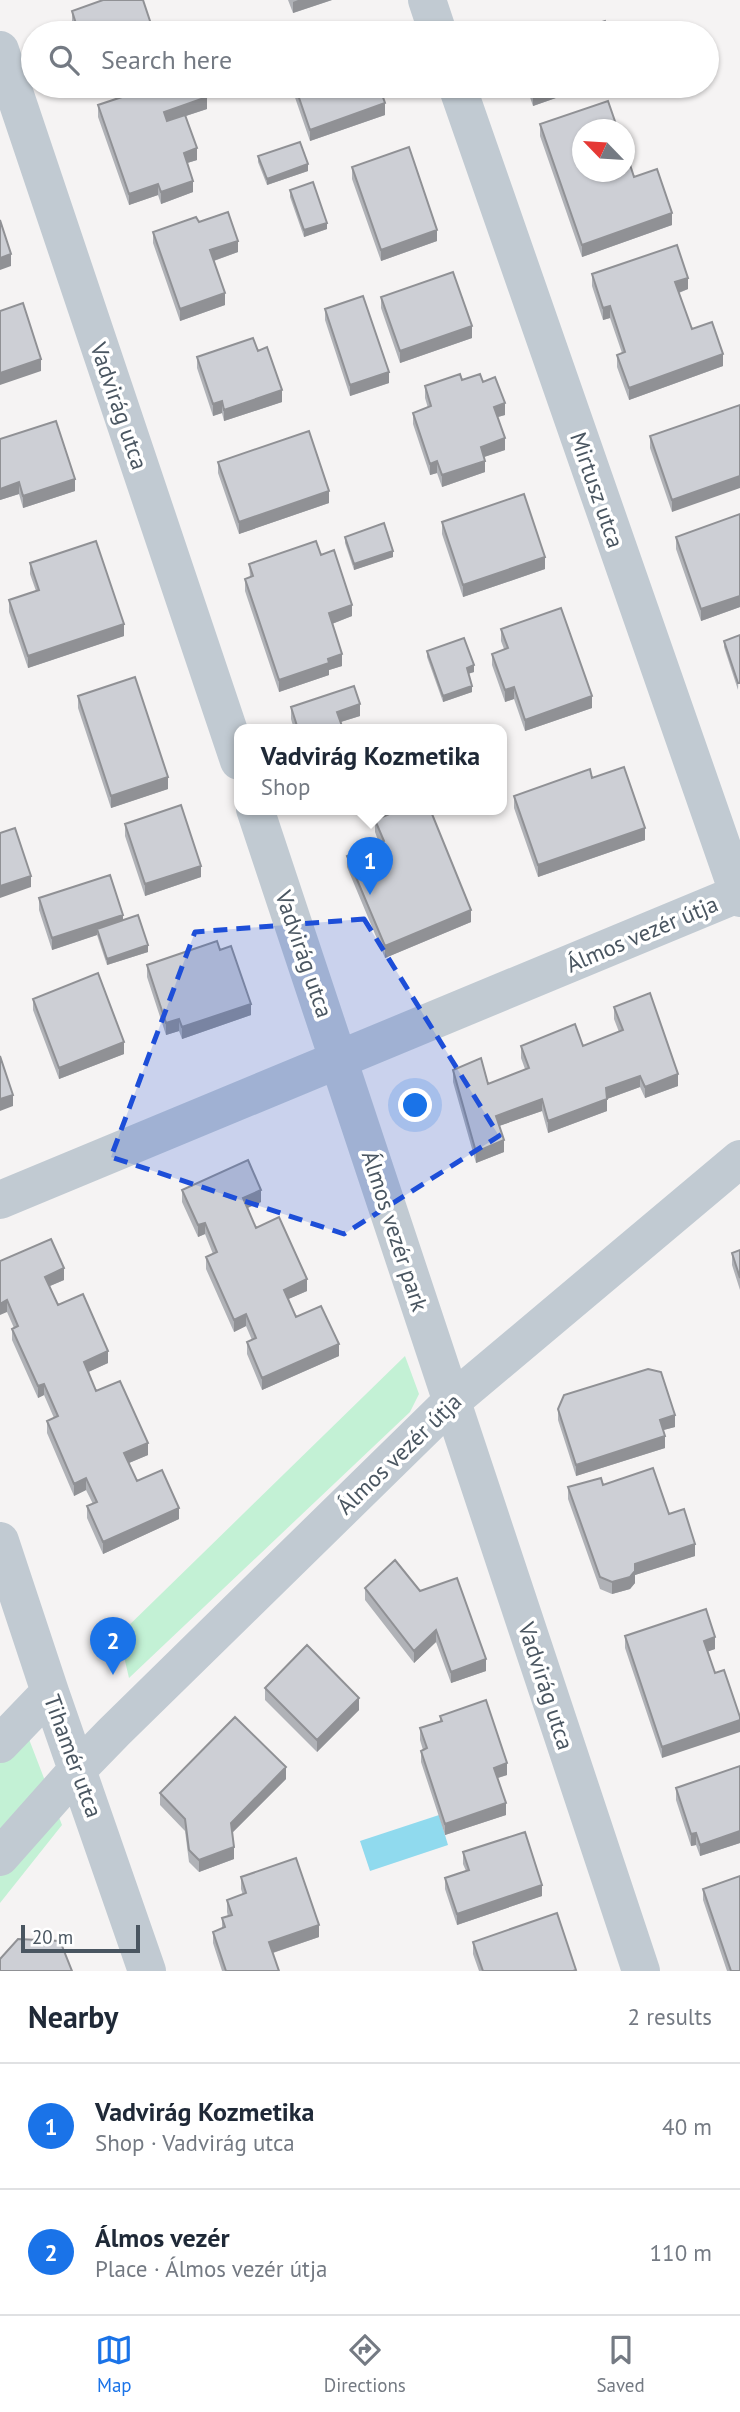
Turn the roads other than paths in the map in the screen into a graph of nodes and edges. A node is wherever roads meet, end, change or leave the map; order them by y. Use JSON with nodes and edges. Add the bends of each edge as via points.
{"nodes":[{"id":1,"x":427,"y":0,"type":"edge"},
{"id":2,"x":434,"y":21,"type":"edge"},
{"id":3,"x":0,"y":50,"type":"edge"},
{"id":4,"x":461,"y":98,"type":"edge"},
{"id":5,"x":234,"y":746,"type":"edge"},
{"id":6,"x":257,"y":815,"type":"edge"},
{"id":7,"x":740,"y":895,"type":"edge"},
{"id":8,"x":339,"y":1060,"type":"junction"},
{"id":9,"x":740,"y":1159,"type":"edge"},
{"id":10,"x":0,"y":1200,"type":"edge"},
{"id":11,"x":452,"y":1401,"type":"junction"},
{"id":12,"x":0,"y":1541,"type":"edge"},
{"id":13,"x":50,"y":1692,"type":"junction"},
{"id":14,"x":0,"y":1744,"type":"edge"},
{"id":15,"x":78,"y":1769,"type":"junction"},
{"id":16,"x":0,"y":1857,"type":"edge"},
{"id":17,"x":147,"y":1971,"type":"edge"},
{"id":18,"x":641,"y":1971,"type":"edge"}],
"edges":[{"from":1,"to":2,"type":"street"},
{"from":3,"to":5,"type":"street","name":"Vadvirág utca"},
{"from":4,"to":7,"type":"street","name":"Mirtusz utca"},
{"from":6,"to":8,"type":"street","name":"Vadvirág utca"},
{"from":7,"to":8,"type":"street","name":"Álmos vezér útja"},
{"from":8,"to":10,"type":"street","name":"Álmos vezér útja"},
{"from":8,"to":11,"type":"street","name":"Álmos vezér park"},
{"from":9,"to":11,"type":"street","name":"Álmos vezér útja"},
{"from":11,"to":15,"type":"street","name":"Álmos vezér útja"},
{"from":11,"to":18,"type":"street","name":"Vadvirág utca"},
{"from":12,"to":13,"type":"street","name":"Tihamér utca"},
{"from":13,"to":14,"type":"street"},
{"from":13,"to":15,"type":"street","name":"Tihamér utca"},
{"from":15,"to":16,"type":"street","name":"Álmos vezér útja"},
{"from":15,"to":17,"type":"street","name":"Tihamér utca"}]}
